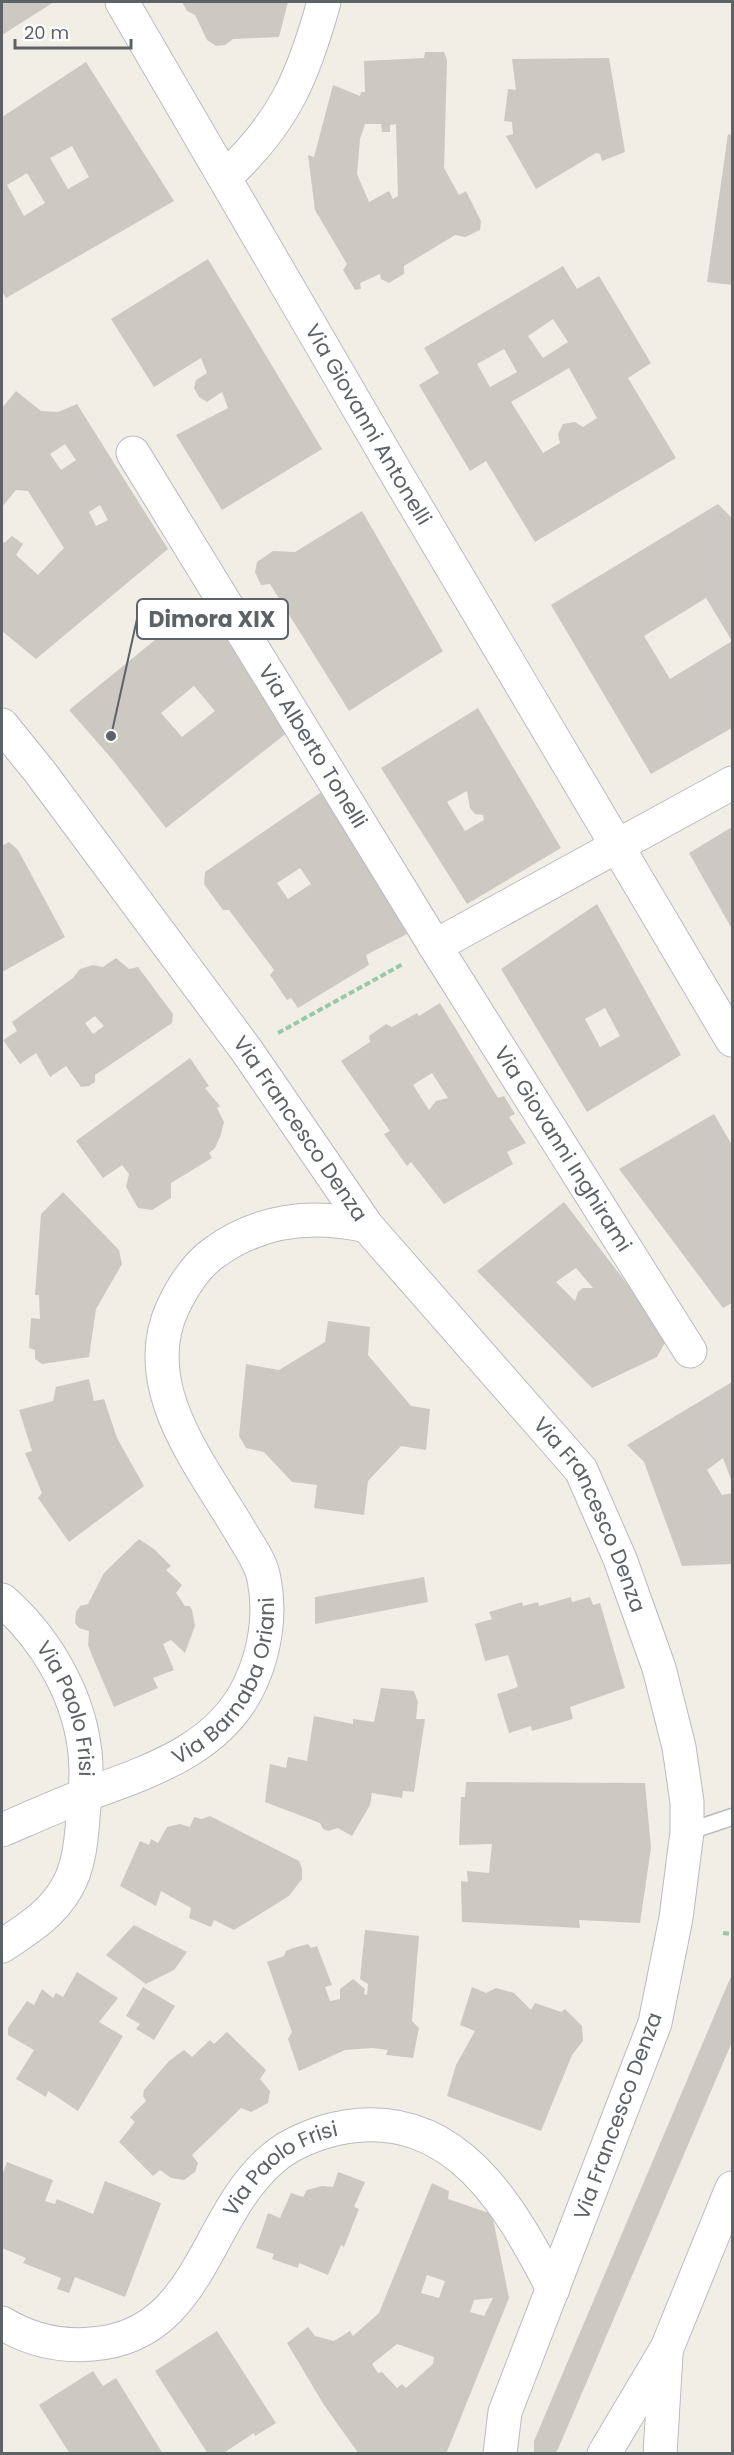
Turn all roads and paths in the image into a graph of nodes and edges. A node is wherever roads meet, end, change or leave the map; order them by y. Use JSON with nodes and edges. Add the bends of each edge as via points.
{"nodes":[{"id":1,"x":122,"y":2,"type":"edge"},
{"id":2,"x":324,"y":2,"type":"edge"},
{"id":3,"x":225,"y":177,"type":"junction"},
{"id":4,"x":133,"y":453,"type":"dead end"},
{"id":5,"x":2,"y":725,"type":"edge"},
{"id":6,"x":732,"y":783,"type":"edge"},
{"id":7,"x":618,"y":847,"type":"junction"},
{"id":8,"x":435,"y":946,"type":"junction"},
{"id":9,"x":269,"y":1038,"type":"dead end"},
{"id":10,"x":732,"y":1040,"type":"edge"},
{"id":11,"x":367,"y":1226,"type":"junction"},
{"id":12,"x":690,"y":1351,"type":"dead end"},
{"id":13,"x":2,"y":1600,"type":"edge"},
{"id":14,"x":85,"y":1796,"type":"junction"},
{"id":15,"x":732,"y":1817,"type":"edge"},
{"id":16,"x":2,"y":1830,"type":"edge"},
{"id":17,"x":687,"y":1832,"type":"junction"},
{"id":18,"x":723,"y":1933,"type":"dead end"},
{"id":19,"x":732,"y":1934,"type":"edge"},
{"id":20,"x":2,"y":1946,"type":"edge"},
{"id":21,"x":732,"y":2188,"type":"edge"},
{"id":22,"x":553,"y":2289,"type":"junction"},
{"id":23,"x":2,"y":2323,"type":"edge"},
{"id":24,"x":667,"y":2348,"type":"junction"},
{"id":25,"x":505,"y":2412,"type":"junction"},
{"id":26,"x":481,"y":2454,"type":"edge"},
{"id":27,"x":500,"y":2454,"type":"edge"},
{"id":28,"x":604,"y":2454,"type":"edge"},
{"id":29,"x":660,"y":2454,"type":"edge"}],
"edges":[{"from":1,"to":3,"type":"street","name":"Via Giovanni Antonelli"},
{"from":2,"to":3,"type":"street","via":[[302,69],[280,115],[254,149]]},
{"from":3,"to":7,"type":"street","name":"Via Giovanni Antonelli"},
{"from":4,"to":8,"type":"street","name":"Via Alberto Tonelli"},
{"from":5,"to":11,"type":"street","name":"Via Francesco Denza","via":[[247,1051]]},
{"from":6,"to":7,"type":"street"},
{"from":7,"to":8,"type":"street"},
{"from":7,"to":10,"type":"street","name":"Via Giovanni Antonelli"},
{"from":8,"to":9,"type":"path"},
{"from":8,"to":12,"type":"street","name":"Via Giovanni Inghirami"},
{"from":11,"to":14,"type":"street","name":"Via Barnaba Oriani","via":[[330,1219],[300,1219],[235,1239],[212,1254],[188,1280],[168,1318],[162,1346],[165,1392],[191,1446],[259,1564],[266,1595],[267,1630],[250,1685],[216,1730],[185,1754]]},
{"from":11,"to":17,"type":"street","name":"Via Francesco Denza","via":[[588,1480],[641,1614],[665,1691],[679,1747]]},
{"from":13,"to":14,"type":"street","name":"Via Paolo Frisi","via":[[35,1633],[61,1675],[85,1747]]},
{"from":14,"to":16,"type":"street","name":"Via Barnaba Oriani"},
{"from":14,"to":20,"type":"street","name":"Via Paolo Frisi","via":[[81,1843],[67,1888],[38,1922]]},
{"from":15,"to":17,"type":"lane"},
{"from":17,"to":22,"type":"street","name":"Via Francesco Denza","via":[[676,1918],[655,2023]]},
{"from":18,"to":19,"type":"path"},
{"from":21,"to":24,"type":"street"},
{"from":22,"to":23,"type":"street","name":"Via Paolo Frisi","via":[[524,2235],[463,2158],[441,2141],[419,2132],[358,2124],[329,2129],[272,2158],[247,2185],[175,2304],[144,2330],[124,2340],[82,2345],[23,2336]]},
{"from":22,"to":25,"type":"street","name":"Via Francesco Denza"},
{"from":24,"to":28,"type":"street"},
{"from":24,"to":29,"type":"street"},
{"from":25,"to":26,"type":"street"},
{"from":25,"to":27,"type":"street","name":"Via Francesco Denza"}]}
